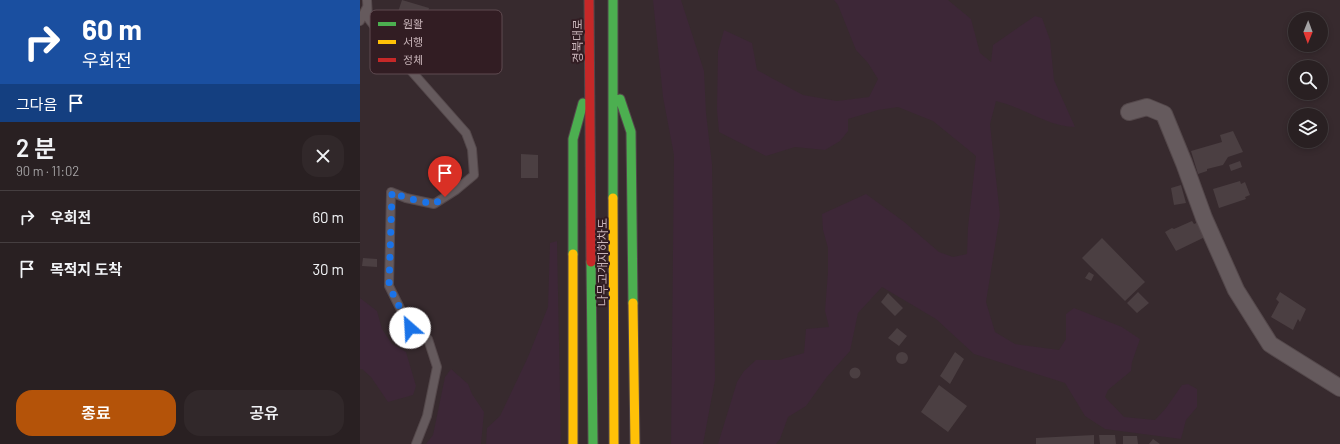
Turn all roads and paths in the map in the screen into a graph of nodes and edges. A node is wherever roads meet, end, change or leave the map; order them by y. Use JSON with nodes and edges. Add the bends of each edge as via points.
{"nodes":[{"id":1,"x":589,"y":0,"type":"edge"},
{"id":2,"x":613,"y":0,"type":"edge"},
{"id":3,"x":367,"y":3,"type":"edge"},
{"id":4,"x":360,"y":21,"type":"edge"},
{"id":5,"x":370,"y":21,"type":"edge"},
{"id":6,"x":414,"y":74,"type":"edge"},
{"id":7,"x":614,"y":80,"type":"junction"},
{"id":8,"x":589,"y":81,"type":"junction"},
{"id":9,"x":1129,"y":112,"type":"dead end"},
{"id":10,"x":1340,"y":388,"type":"edge"},
{"id":11,"x":416,"y":444,"type":"edge"},
{"id":12,"x":573,"y":444,"type":"edge"},
{"id":13,"x":593,"y":444,"type":"edge"},
{"id":14,"x":614,"y":444,"type":"edge"},
{"id":15,"x":635,"y":444,"type":"edge"}],
"edges":[{"from":1,"to":8,"type":"highway","name":"경북대로"},
{"from":2,"to":7,"type":"highway"},
{"from":3,"to":4,"type":"lane"},
{"from":3,"to":5,"type":"lane"},
{"from":6,"to":11,"type":"lane","via":[[466,133],[472,149],[474,176],[434,204],[392,192],[389,286],[410,328],[428,340],[437,367],[427,416]]},
{"from":7,"to":14,"type":"highway","name":"나무고개지하차도"},
{"from":7,"to":15,"type":"highway","via":[[631,132]]},
{"from":8,"to":12,"type":"highway","via":[[572,139]]},
{"from":8,"to":13,"type":"highway","name":"나무고개지하차도"},
{"from":9,"to":10,"type":"street","via":[[1147,107],[1164,114],[1204,218],[1236,290],[1270,344]]}]}
